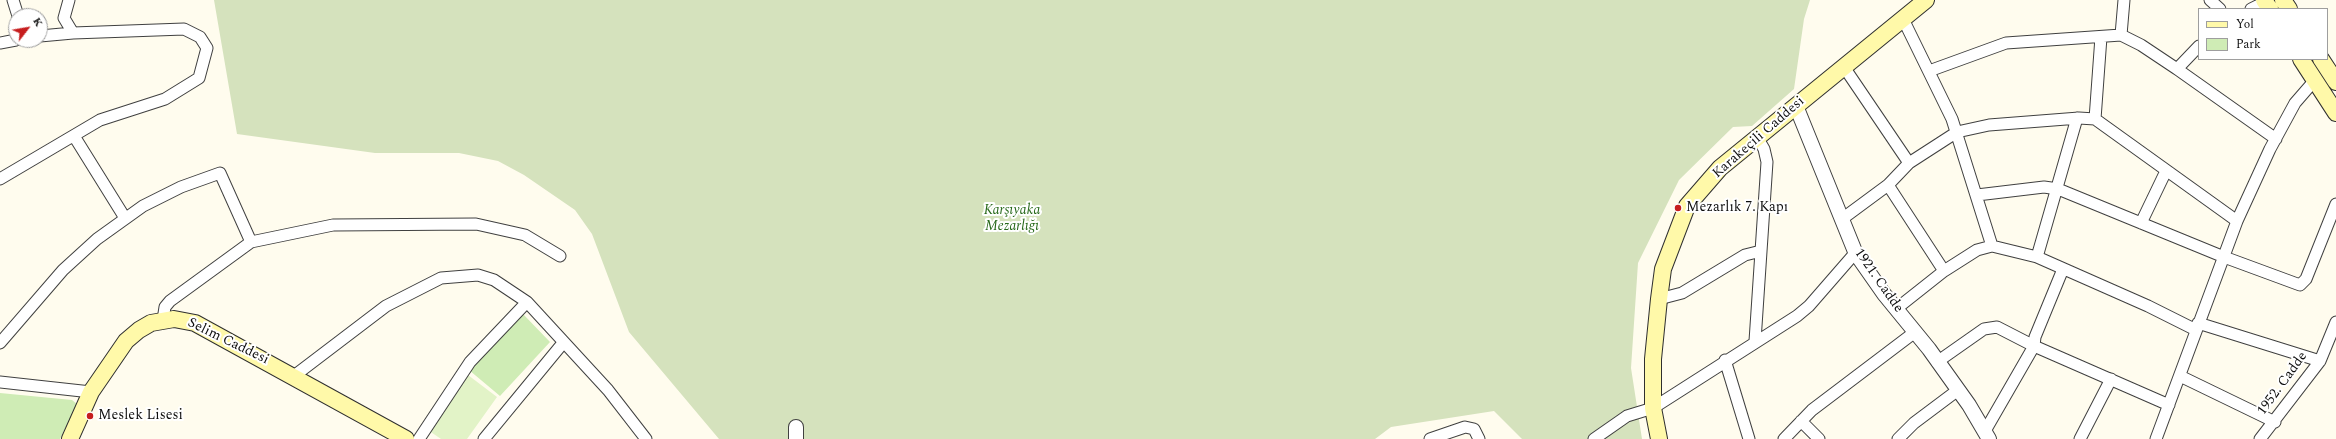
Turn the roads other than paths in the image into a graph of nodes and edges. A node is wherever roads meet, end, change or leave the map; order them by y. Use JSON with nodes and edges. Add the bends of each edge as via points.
{"nodes":[{"id":1,"x":69,"y":0,"type":"edge"},
{"id":2,"x":1926,"y":0,"type":"edge"},
{"id":3,"x":2124,"y":0,"type":"edge"},
{"id":4,"x":2210,"y":0,"type":"edge"},
{"id":5,"x":2219,"y":8,"type":"edge"},
{"id":6,"x":1903,"y":19,"type":"junction"},
{"id":7,"x":73,"y":33,"type":"junction"},
{"id":8,"x":48,"y":35,"type":"edge"},
{"id":9,"x":2121,"y":35,"type":"junction"},
{"id":10,"x":2101,"y":37,"type":"junction"},
{"id":11,"x":2198,"y":47,"type":"edge"},
{"id":12,"x":2303,"y":60,"type":"edge"},
{"id":13,"x":2322,"y":60,"type":"edge"},
{"id":14,"x":1844,"y":67,"type":"junction"},
{"id":15,"x":2177,"y":69,"type":"junction"},
{"id":16,"x":1929,"y":71,"type":"junction"},
{"id":17,"x":2315,"y":80,"type":"junction"},
{"id":18,"x":2336,"y":82,"type":"edge"},
{"id":19,"x":1796,"y":106,"type":"junction"},
{"id":20,"x":2336,"y":113,"type":"edge"},
{"id":21,"x":2077,"y":118,"type":"junction"},
{"id":22,"x":2095,"y":119,"type":"junction"},
{"id":23,"x":1957,"y":132,"type":"junction"},
{"id":24,"x":74,"y":136,"type":"junction"},
{"id":25,"x":1757,"y":137,"type":"junction"},
{"id":26,"x":2276,"y":139,"type":"junction"},
{"id":27,"x":1909,"y":164,"type":"junction"},
{"id":28,"x":2166,"y":171,"type":"junction"},
{"id":29,"x":0,"y":179,"type":"edge"},
{"id":30,"x":1888,"y":185,"type":"junction"},
{"id":31,"x":2058,"y":189,"type":"junction"},
{"id":32,"x":1977,"y":195,"type":"junction"},
{"id":33,"x":2336,"y":204,"type":"edge"},
{"id":34,"x":125,"y":218,"type":"junction"},
{"id":35,"x":1842,"y":219,"type":"junction"},
{"id":36,"x":2237,"y":221,"type":"junction"},
{"id":37,"x":2142,"y":223,"type":"junction"},
{"id":38,"x":252,"y":242,"type":"junction"},
{"id":39,"x":1992,"y":246,"type":"junction"},
{"id":40,"x":1761,"y":251,"type":"junction"},
{"id":41,"x":1856,"y":252,"type":"junction"},
{"id":42,"x":560,"y":256,"type":"dead end"},
{"id":43,"x":2038,"y":257,"type":"junction"},
{"id":44,"x":2224,"y":257,"type":"junction"},
{"id":45,"x":2063,"y":269,"type":"junction"},
{"id":46,"x":1944,"y":271,"type":"junction"},
{"id":47,"x":1659,"y":299,"type":"junction"},
{"id":48,"x":527,"y":302,"type":"junction"},
{"id":49,"x":1896,"y":308,"type":"junction"},
{"id":50,"x":163,"y":320,"type":"junction"},
{"id":51,"x":2336,"y":322,"type":"edge"},
{"id":52,"x":2197,"y":326,"type":"junction"},
{"id":53,"x":1915,"y":332,"type":"junction"},
{"id":54,"x":1755,"y":341,"type":"junction"},
{"id":55,"x":0,"y":343,"type":"edge"},
{"id":56,"x":563,"y":343,"type":"junction"},
{"id":57,"x":2034,"y":346,"type":"junction"},
{"id":58,"x":1725,"y":360,"type":"junction"},
{"id":59,"x":2320,"y":361,"type":"junction"},
{"id":60,"x":1937,"y":362,"type":"junction"},
{"id":61,"x":294,"y":376,"type":"junction"},
{"id":62,"x":2180,"y":376,"type":"junction"},
{"id":63,"x":2111,"y":379,"type":"junction"},
{"id":64,"x":0,"y":382,"type":"edge"},
{"id":65,"x":1958,"y":390,"type":"junction"},
{"id":66,"x":92,"y":392,"type":"junction"},
{"id":67,"x":2169,"y":405,"type":"junction"},
{"id":68,"x":1653,"y":408,"type":"junction"},
{"id":69,"x":1801,"y":422,"type":"junction"},
{"id":70,"x":2275,"y":422,"type":"junction"},
{"id":71,"x":1987,"y":435,"type":"edge"},
{"id":72,"x":70,"y":439,"type":"edge"},
{"id":73,"x":406,"y":439,"type":"edge"},
{"id":74,"x":419,"y":439,"type":"edge"},
{"id":75,"x":484,"y":439,"type":"edge"},
{"id":76,"x":646,"y":439,"type":"edge"},
{"id":77,"x":1430,"y":439,"type":"edge"},
{"id":78,"x":1479,"y":439,"type":"edge"},
{"id":79,"x":1594,"y":439,"type":"edge"},
{"id":80,"x":1659,"y":439,"type":"edge"},
{"id":81,"x":1749,"y":439,"type":"edge"},
{"id":82,"x":1784,"y":439,"type":"edge"},
{"id":83,"x":1819,"y":439,"type":"edge"},
{"id":84,"x":1898,"y":439,"type":"edge"},
{"id":85,"x":2080,"y":439,"type":"edge"},
{"id":86,"x":2156,"y":439,"type":"edge"},
{"id":87,"x":2260,"y":439,"type":"edge"}],
"edges":[{"from":1,"to":7,"type":"street","via":[[64,18]]},
{"from":2,"to":6,"type":"main road","name":"Karakeçili Caddesi"},
{"from":3,"to":9,"type":"street"},
{"from":4,"to":5,"type":"street"},
{"from":6,"to":14,"type":"main road","name":"Karakeçili Caddesi"},
{"from":6,"to":16,"type":"street"},
{"from":7,"to":8,"type":"street"},
{"from":7,"to":24,"type":"street","via":[[184,29],[200,37],[207,48],[199,78],[165,98],[100,120]]},
{"from":9,"to":10,"type":"street"},
{"from":9,"to":15,"type":"street"},
{"from":10,"to":16,"type":"street","via":[[2006,43]]},
{"from":10,"to":22,"type":"street"},
{"from":11,"to":15,"type":"street"},
{"from":12,"to":17,"type":"main road"},
{"from":13,"to":18,"type":"main road"},
{"from":14,"to":19,"type":"main road","name":"Karakeçili Caddesi"},
{"from":14,"to":27,"type":"street"},
{"from":15,"to":26,"type":"street"},
{"from":16,"to":23,"type":"street"},
{"from":17,"to":20,"type":"main road"},
{"from":17,"to":26,"type":"street","via":[[2295,103]]},
{"from":19,"to":25,"type":"main road","name":"Karakeçili Caddesi"},
{"from":19,"to":35,"type":"street","name":"1921. Cadde"},
{"from":21,"to":22,"type":"street"},
{"from":21,"to":23,"type":"street","via":[[1989,125]]},
{"from":21,"to":31,"type":"street"},
{"from":22,"to":28,"type":"street"},
{"from":23,"to":27,"type":"street"},
{"from":23,"to":32,"type":"street"},
{"from":24,"to":29,"type":"street"},
{"from":24,"to":34,"type":"street"},
{"from":25,"to":40,"type":"street","via":[[1764,149],[1767,162]]},
{"from":25,"to":47,"type":"main road","name":"Karakeçili Caddesi","via":[[1720,168],[1687,206],[1663,269]]},
{"from":26,"to":36,"type":"street"},
{"from":27,"to":30,"type":"street"},
{"from":28,"to":36,"type":"street"},
{"from":28,"to":37,"type":"street"},
{"from":30,"to":35,"type":"street"},
{"from":30,"to":46,"type":"street"},
{"from":31,"to":32,"type":"street","via":[[2044,187]]},
{"from":31,"to":37,"type":"street"},
{"from":31,"to":43,"type":"street"},
{"from":32,"to":39,"type":"street"},
{"from":33,"to":44,"type":"street","via":[[2306,279],[2300,285]]},
{"from":34,"to":38,"type":"street","via":[[163,195],[220,173]]},
{"from":34,"to":55,"type":"street","via":[[63,270]]},
{"from":35,"to":41,"type":"street","name":"1921. Cadde"},
{"from":36,"to":44,"type":"street"},
{"from":37,"to":44,"type":"street"},
{"from":38,"to":42,"type":"street","via":[[333,225],[476,224],[525,234]]},
{"from":38,"to":50,"type":"street","via":[[170,301],[165,307]]},
{"from":39,"to":43,"type":"street"},
{"from":39,"to":46,"type":"street","via":[[1977,250]]},
{"from":40,"to":47,"type":"street","via":[[1746,255],[1682,293]]},
{"from":40,"to":54,"type":"street"},
{"from":41,"to":49,"type":"street","name":"1921. Cadde"},
{"from":41,"to":54,"type":"street","via":[[1809,306]]},
{"from":43,"to":45,"type":"street"},
{"from":44,"to":52,"type":"street"},
{"from":45,"to":52,"type":"street"},
{"from":45,"to":57,"type":"street","via":[[2035,337]]},
{"from":46,"to":49,"type":"street"},
{"from":47,"to":68,"type":"main road","name":"Karakeçili Caddesi"},
{"from":48,"to":56,"type":"street"},
{"from":48,"to":61,"type":"street","via":[[494,280],[478,275],[441,278],[386,306]]},
{"from":48,"to":74,"type":"street","via":[[470,362]]},
{"from":49,"to":53,"type":"street","name":"1921. Cadde"},
{"from":50,"to":61,"type":"main road","name":"Selim Caddesi","via":[[174,319],[195,323]]},
{"from":50,"to":66,"type":"main road","name":"Selim Caddesi","via":[[139,330],[126,341]]},
{"from":51,"to":59,"type":"street","name":"1952. Cadde"},
{"from":52,"to":59,"type":"street"},
{"from":52,"to":62,"type":"street"},
{"from":53,"to":60,"type":"street","name":"1921. Cadde"},
{"from":53,"to":69,"type":"street","via":[[1812,410]]},
{"from":54,"to":58,"type":"street"},
{"from":56,"to":75,"type":"street"},
{"from":56,"to":76,"type":"street","via":[[608,390]]},
{"from":57,"to":60,"type":"street","via":[[1997,327],[1984,329]]},
{"from":57,"to":63,"type":"street"},
{"from":57,"to":71,"type":"street"},
{"from":58,"to":68,"type":"street"},
{"from":58,"to":81,"type":"street"},
{"from":59,"to":70,"type":"street","name":"1952. Cadde"},
{"from":60,"to":65,"type":"street","name":"1921. Cadde"},
{"from":61,"to":73,"type":"main road","name":"Selim Caddesi"},
{"from":62,"to":67,"type":"street"},
{"from":62,"to":70,"type":"street"},
{"from":63,"to":67,"type":"street"},
{"from":63,"to":85,"type":"street"},
{"from":64,"to":66,"type":"street"},
{"from":65,"to":71,"type":"street","name":"1921. Cadde"},
{"from":65,"to":84,"type":"street","via":[[1914,423]]},
{"from":66,"to":72,"type":"main road","name":"Selim Caddesi"},
{"from":67,"to":86,"type":"street"},
{"from":68,"to":79,"type":"street","via":[[1628,416]]},
{"from":68,"to":80,"type":"main road","name":"Karakeçili Caddesi"},
{"from":69,"to":82,"type":"street"},
{"from":69,"to":83,"type":"street"},
{"from":70,"to":87,"type":"street","name":"1952. Cadde"},
{"from":77,"to":78,"type":"street","via":[[1465,426],[1474,429]]}]}
